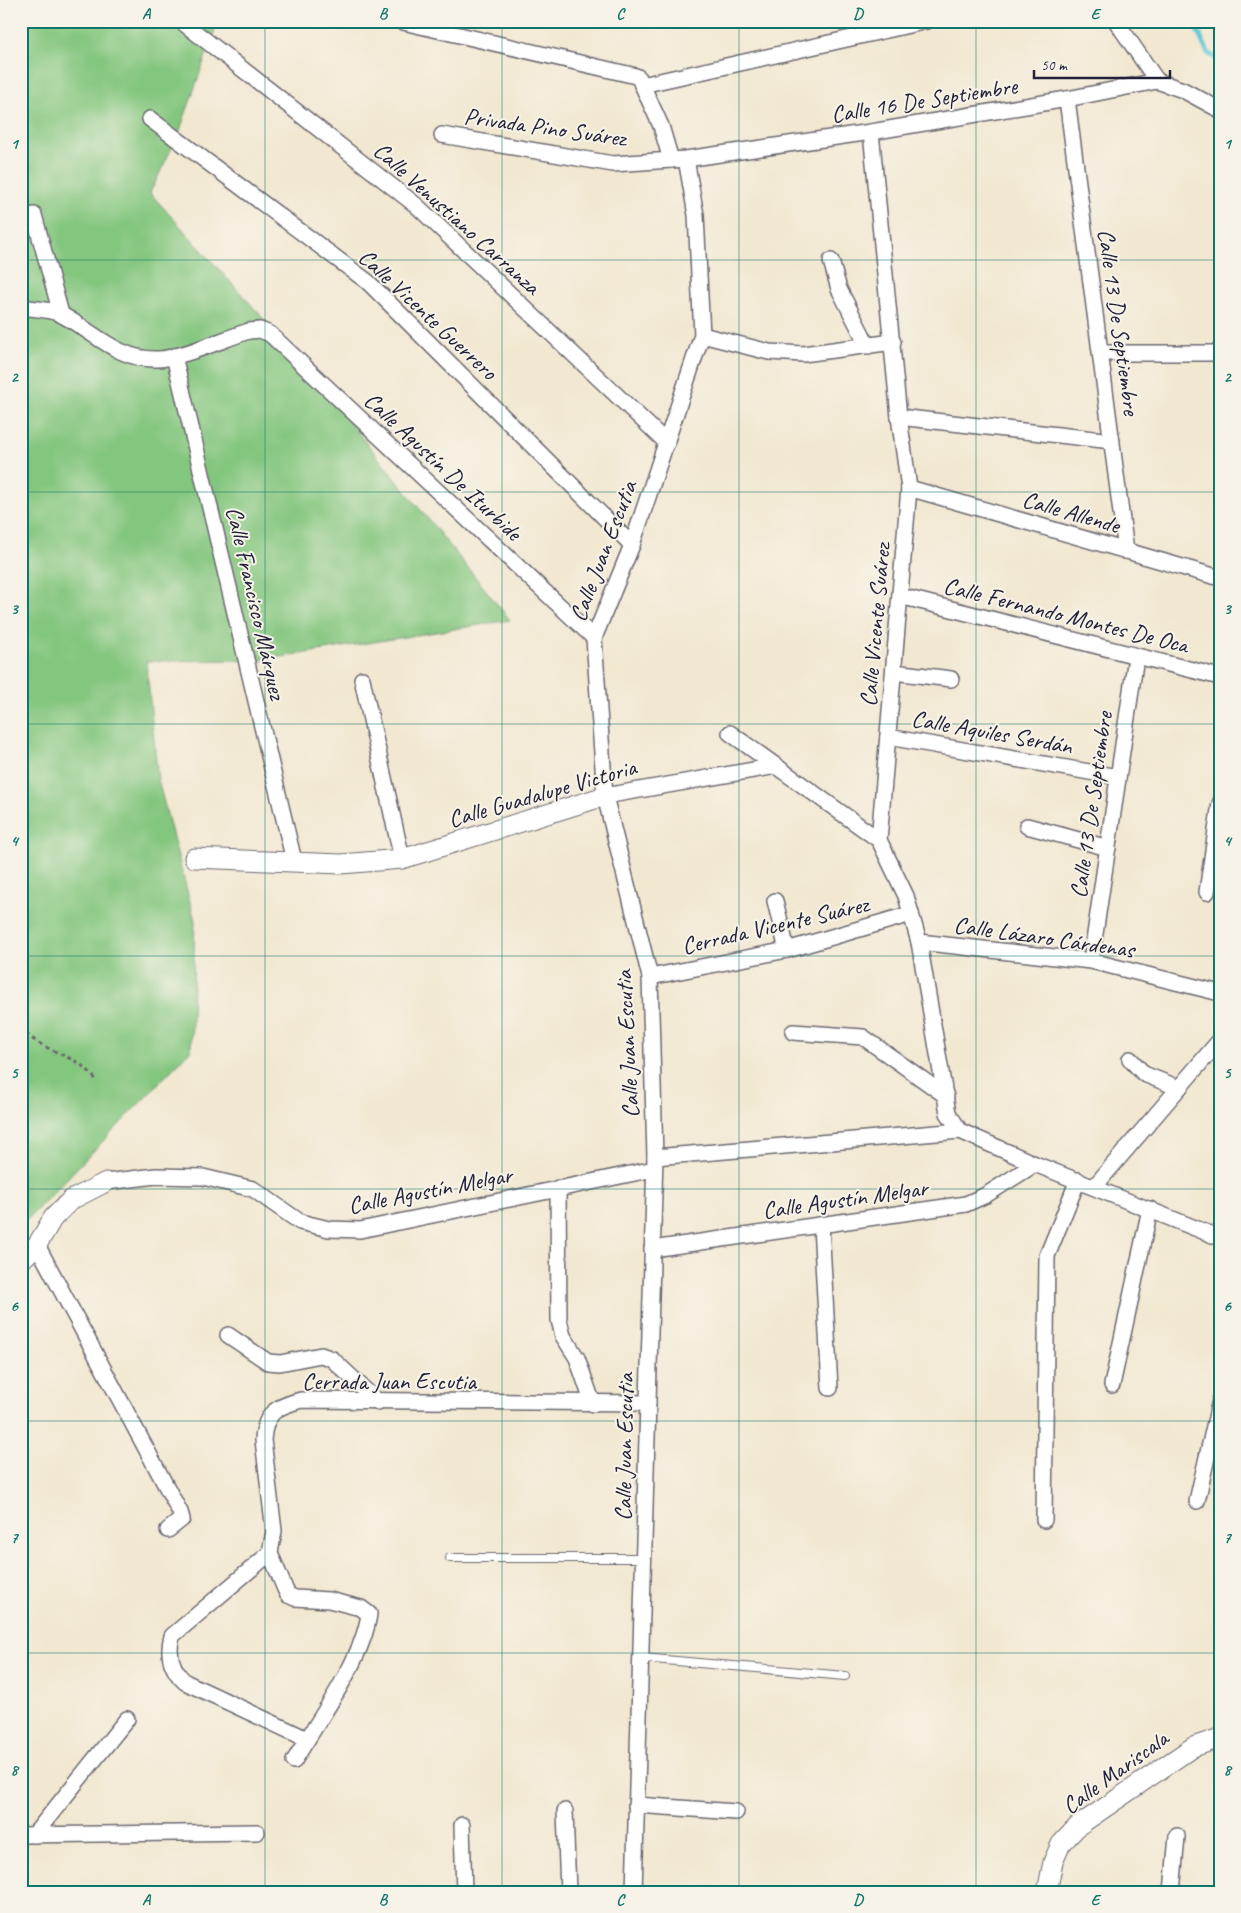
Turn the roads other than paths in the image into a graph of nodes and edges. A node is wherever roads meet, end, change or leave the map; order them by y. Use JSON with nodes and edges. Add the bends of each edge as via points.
{"nodes":[{"id":1,"x":182,"y":21,"type":"edge"},
{"id":2,"x":399,"y":21,"type":"edge"},
{"id":3,"x":927,"y":21,"type":"edge"},
{"id":4,"x":1116,"y":21,"type":"edge"},
{"id":5,"x":1157,"y":81,"type":"junction"},
{"id":6,"x":642,"y":85,"type":"junction"},
{"id":7,"x":1067,"y":99,"type":"junction"},
{"id":8,"x":1220,"y":110,"type":"edge"},
{"id":9,"x":150,"y":119,"type":"dead end"},
{"id":10,"x":871,"y":132,"type":"junction"},
{"id":11,"x":442,"y":135,"type":"dead end"},
{"id":12,"x":679,"y":159,"type":"junction"},
{"id":13,"x":34,"y":215,"type":"dead end"},
{"id":14,"x":831,"y":261,"type":"dead end"},
{"id":15,"x":21,"y":307,"type":"edge"},
{"id":16,"x":61,"y":314,"type":"junction"},
{"id":17,"x":702,"y":335,"type":"junction"},
{"id":18,"x":892,"y":342,"type":"junction"},
{"id":19,"x":868,"y":346,"type":"junction"},
{"id":20,"x":1101,"y":353,"type":"junction"},
{"id":21,"x":1220,"y":353,"type":"edge"},
{"id":22,"x":174,"y":356,"type":"junction"},
{"id":23,"x":899,"y":417,"type":"junction"},
{"id":24,"x":1112,"y":441,"type":"junction"},
{"id":25,"x":667,"y":444,"type":"junction"},
{"id":26,"x":909,"y":488,"type":"junction"},
{"id":27,"x":632,"y":545,"type":"junction"},
{"id":28,"x":1126,"y":551,"type":"junction"},
{"id":29,"x":1220,"y":578,"type":"edge"},
{"id":30,"x":900,"y":596,"type":"junction"},
{"id":31,"x":594,"y":638,"type":"junction"},
{"id":32,"x":1136,"y":657,"type":"junction"},
{"id":33,"x":894,"y":672,"type":"junction"},
{"id":34,"x":1220,"y":677,"type":"edge"},
{"id":35,"x":950,"y":678,"type":"dead end"},
{"id":36,"x":362,"y":679,"type":"dead end"},
{"id":37,"x":730,"y":733,"type":"dead end"},
{"id":38,"x":888,"y":737,"type":"junction"},
{"id":39,"x":777,"y":766,"type":"junction"},
{"id":40,"x":1118,"y":777,"type":"junction"},
{"id":41,"x":605,"y":796,"type":"junction"},
{"id":42,"x":1220,"y":804,"type":"edge"},
{"id":43,"x":1027,"y":826,"type":"dead end"},
{"id":44,"x":879,"y":840,"type":"junction"},
{"id":45,"x":1108,"y":848,"type":"junction"},
{"id":46,"x":194,"y":858,"type":"dead end"},
{"id":47,"x":402,"y":859,"type":"junction"},
{"id":48,"x":294,"y":861,"type":"junction"},
{"id":49,"x":1207,"y":892,"type":"dead end"},
{"id":50,"x":775,"y":900,"type":"dead end"},
{"id":51,"x":911,"y":914,"type":"junction"},
{"id":52,"x":919,"y":942,"type":"junction"},
{"id":53,"x":787,"y":950,"type":"junction"},
{"id":54,"x":1091,"y":961,"type":"junction"},
{"id":55,"x":650,"y":977,"type":"junction"},
{"id":56,"x":1220,"y":992,"type":"edge"},
{"id":57,"x":792,"y":1032,"type":"dead end"},
{"id":58,"x":1220,"y":1040,"type":"edge"},
{"id":59,"x":1130,"y":1059,"type":"dead end"},
{"id":60,"x":1179,"y":1088,"type":"junction"},
{"id":61,"x":946,"y":1096,"type":"junction"},
{"id":62,"x":960,"y":1131,"type":"junction"},
{"id":63,"x":655,"y":1163,"type":"junction"},
{"id":64,"x":1034,"y":1164,"type":"junction"},
{"id":65,"x":1078,"y":1180,"type":"junction"},
{"id":66,"x":106,"y":1182,"type":"joint"},
{"id":67,"x":1094,"y":1187,"type":"junction"},
{"id":68,"x":558,"y":1188,"type":"junction"},
{"id":69,"x":1150,"y":1209,"type":"junction"},
{"id":70,"x":820,"y":1225,"type":"junction"},
{"id":71,"x":1220,"y":1238,"type":"edge"},
{"id":72,"x":37,"y":1245,"type":"junction"},
{"id":73,"x":652,"y":1249,"type":"junction"},
{"id":74,"x":21,"y":1260,"type":"edge"},
{"id":75,"x":228,"y":1335,"type":"dead end"},
{"id":76,"x":1112,"y":1385,"type":"dead end"},
{"id":77,"x":830,"y":1388,"type":"dead end"},
{"id":78,"x":1220,"y":1400,"type":"edge"},
{"id":79,"x":378,"y":1402,"type":"junction"},
{"id":80,"x":648,"y":1403,"type":"junction"},
{"id":81,"x":593,"y":1404,"type":"junction"},
{"id":82,"x":1196,"y":1502,"type":"dead end"},
{"id":83,"x":1044,"y":1520,"type":"dead end"},
{"id":84,"x":168,"y":1530,"type":"dead end"},
{"id":85,"x":270,"y":1553,"type":"junction"},
{"id":86,"x":450,"y":1558,"type":"dead end"},
{"id":87,"x":644,"y":1558,"type":"junction"},
{"id":88,"x":642,"y":1658,"type":"junction"},
{"id":89,"x":845,"y":1676,"type":"dead end"},
{"id":90,"x":127,"y":1719,"type":"dead end"},
{"id":91,"x":1220,"y":1738,"type":"edge"},
{"id":92,"x":307,"y":1739,"type":"junction"},
{"id":93,"x":294,"y":1761,"type":"dead end"},
{"id":94,"x":636,"y":1805,"type":"junction"},
{"id":95,"x":565,"y":1810,"type":"dead end"},
{"id":96,"x":736,"y":1812,"type":"dead end"},
{"id":97,"x":462,"y":1825,"type":"dead end"},
{"id":98,"x":257,"y":1832,"type":"dead end"},
{"id":99,"x":27,"y":1835,"type":"edge"},
{"id":100,"x":1177,"y":1836,"type":"dead end"},
{"id":101,"x":464,"y":1892,"type":"edge"},
{"id":102,"x":568,"y":1892,"type":"edge"},
{"id":103,"x":634,"y":1892,"type":"edge"},
{"id":104,"x":1047,"y":1892,"type":"edge"},
{"id":105,"x":1172,"y":1892,"type":"edge"}],
"edges":[{"from":1,"to":25,"type":"street","name":"Calle Venustiano Carranza","via":[[417,206]]},
{"from":2,"to":6,"type":"street","via":[[631,74],[639,78]]},
{"from":3,"to":6,"type":"street"},
{"from":4,"to":5,"type":"street"},
{"from":5,"to":7,"type":"street","name":"Calle 16 De Septiembre"},
{"from":5,"to":8,"type":"street","via":[[1183,90]]},
{"from":6,"to":12,"type":"street","name":"Calle Juan Escutia"},
{"from":7,"to":10,"type":"street","name":"Calle 16 De Septiembre"},
{"from":7,"to":20,"type":"street","name":"Calle 13 De Septiembre"},
{"from":9,"to":27,"type":"street","name":"Calle Vicente Guerrero","via":[[368,282]]},
{"from":10,"to":12,"type":"street","name":"Calle 16 De Septiembre"},
{"from":10,"to":18,"type":"street","name":"Calle Vicente Suárez"},
{"from":11,"to":12,"type":"street","name":"Privada Pino Suárez","via":[[613,164]]},
{"from":12,"to":17,"type":"street","name":"Calle Juan Escutia","via":[[696,215]]},
{"from":13,"to":16,"type":"street"},
{"from":14,"to":19,"type":"street","via":[[839,289]]},
{"from":15,"to":16,"type":"street"},
{"from":16,"to":22,"type":"street","via":[[105,345],[134,356],[159,360]]},
{"from":17,"to":19,"type":"street","via":[[769,352],[794,353]]},
{"from":17,"to":25,"type":"street","name":"Calle Juan Escutia"},
{"from":18,"to":19,"type":"street"},
{"from":18,"to":23,"type":"street","name":"Calle Vicente Suárez"},
{"from":20,"to":21,"type":"street"},
{"from":20,"to":24,"type":"street","name":"Calle 13 De Septiembre"},
{"from":22,"to":31,"type":"street","name":"Calle Agustín De Iturbide","via":[[249,331],[260,330],[270,334]]},
{"from":22,"to":48,"type":"street","name":"Calle Francisco Márquez"},
{"from":23,"to":24,"type":"street"},
{"from":23,"to":26,"type":"street","name":"Calle Vicente Suárez"},
{"from":24,"to":28,"type":"street","name":"Calle 13 De Septiembre"},
{"from":25,"to":27,"type":"street","name":"Calle Juan Escutia"},
{"from":26,"to":28,"type":"street","name":"Calle Allende"},
{"from":26,"to":30,"type":"street","name":"Calle Vicente Suárez"},
{"from":27,"to":31,"type":"street","name":"Calle Juan Escutia"},
{"from":28,"to":29,"type":"street","name":"Calle Allende"},
{"from":30,"to":32,"type":"street","name":"Calle Fernando Montes De Oca"},
{"from":30,"to":33,"type":"street","name":"Calle Vicente Suárez"},
{"from":31,"to":41,"type":"street","name":"Calle Juan Escutia"},
{"from":32,"to":34,"type":"street","name":"Calle Fernando Montes De Oca"},
{"from":32,"to":40,"type":"street","name":"Calle 13 De Septiembre"},
{"from":33,"to":35,"type":"street"},
{"from":33,"to":38,"type":"street","name":"Calle Vicente Suárez"},
{"from":36,"to":47,"type":"street"},
{"from":37,"to":39,"type":"street"},
{"from":38,"to":40,"type":"street","name":"Calle Aquiles Serdán"},
{"from":38,"to":44,"type":"street","name":"Calle Vicente Suárez"},
{"from":39,"to":41,"type":"street","name":"Calle Guadalupe Victoria"},
{"from":39,"to":44,"type":"street"},
{"from":40,"to":45,"type":"street","name":"Calle 13 De Septiembre"},
{"from":41,"to":47,"type":"street","name":"Calle Guadalupe Victoria"},
{"from":41,"to":55,"type":"street","name":"Calle Juan Escutia"},
{"from":42,"to":49,"type":"street"},
{"from":43,"to":45,"type":"street"},
{"from":44,"to":51,"type":"street","via":[[906,896]]},
{"from":45,"to":54,"type":"street","name":"Calle 13 De Septiembre"},
{"from":46,"to":48,"type":"street","name":"Calle Guadalupe Victoria"},
{"from":47,"to":48,"type":"street","name":"Calle Guadalupe Victoria","via":[[341,864]]},
{"from":50,"to":53,"type":"street"},
{"from":51,"to":52,"type":"street"},
{"from":51,"to":53,"type":"street","name":"Cerrada Vicente Suárez"},
{"from":52,"to":54,"type":"street","name":"Calle Lázaro Cárdenas"},
{"from":52,"to":61,"type":"street"},
{"from":53,"to":55,"type":"street","name":"Cerrada Vicente Suárez"},
{"from":54,"to":56,"type":"street","name":"Calle Lázaro Cárdenas"},
{"from":55,"to":63,"type":"street","name":"Calle Juan Escutia"},
{"from":57,"to":61,"type":"street","via":[[863,1037]]},
{"from":58,"to":60,"type":"street"},
{"from":59,"to":60,"type":"street","via":[[1144,1074]]},
{"from":60,"to":67,"type":"street"},
{"from":61,"to":62,"type":"street","via":[[948,1113]]},
{"from":62,"to":63,"type":"street","name":"Calle Agustín Melgar"},
{"from":62,"to":64,"type":"street","name":"Calle Agustín Melgar"},
{"from":63,"to":68,"type":"street","name":"Calle Agustín Melgar"},
{"from":63,"to":73,"type":"street","name":"Calle Juan Escutia"},
{"from":64,"to":65,"type":"street","name":"Calle Agustín Melgar"},
{"from":64,"to":70,"type":"street","name":"Calle Agustín Melgar","via":[[966,1204]]},
{"from":65,"to":67,"type":"street","name":"Calle Agustín Melgar"},
{"from":65,"to":83,"type":"street","via":[[1047,1256]]},
{"from":66,"to":68,"type":"street","name":"Calle Agustín Melgar","via":[[156,1176],[204,1177],[253,1189],[300,1222],[329,1230],[360,1230]]},
{"from":66,"to":72,"type":"street","via":[[71,1200],[53,1218]]},
{"from":67,"to":69,"type":"street","name":"Calle Agustín Melgar"},
{"from":68,"to":81,"type":"street","via":[[559,1320],[563,1336],[578,1358]]},
{"from":69,"to":71,"type":"street","name":"Calle Agustín Melgar"},
{"from":69,"to":76,"type":"street"},
{"from":70,"to":73,"type":"street","name":"Calle Agustín Melgar"},
{"from":70,"to":77,"type":"street"},
{"from":72,"to":74,"type":"street"},
{"from":72,"to":84,"type":"street","via":[[180,1512],[182,1519]]},
{"from":73,"to":80,"type":"street","name":"Calle Juan Escutia"},
{"from":75,"to":79,"type":"street","via":[[268,1362],[280,1363],[321,1355],[332,1359]]},
{"from":78,"to":82,"type":"street"},
{"from":79,"to":81,"type":"street","name":"Cerrada Juan Escutia"},
{"from":79,"to":85,"type":"street","name":"Cerrada Juan Escutia","via":[[301,1400],[271,1413],[264,1426],[263,1440],[274,1531]]},
{"from":80,"to":81,"type":"street","name":"Cerrada Juan Escutia"},
{"from":80,"to":87,"type":"street","name":"Calle Juan Escutia"},
{"from":85,"to":92,"type":"street","via":[[288,1595],[329,1600],[361,1608],[369,1614],[352,1663]]},
{"from":85,"to":92,"type":"street","via":[[172,1636],[171,1658],[176,1673],[184,1682]]},
{"from":86,"to":87,"type":"lane"},
{"from":87,"to":88,"type":"street","name":"Calle Juan Escutia"},
{"from":88,"to":89,"type":"lane"},
{"from":88,"to":94,"type":"street","name":"Calle Juan Escutia"},
{"from":90,"to":99,"type":"street"},
{"from":91,"to":104,"type":"street","name":"Calle Mariscala","via":[[1193,1747],[1078,1826],[1061,1844],[1053,1862]]},
{"from":92,"to":93,"type":"street"},
{"from":94,"to":96,"type":"street"},
{"from":94,"to":103,"type":"street","name":"Calle Juan Escutia"},
{"from":95,"to":102,"type":"street"},
{"from":97,"to":101,"type":"street"},
{"from":98,"to":99,"type":"street"},
{"from":100,"to":105,"type":"street"}]}
